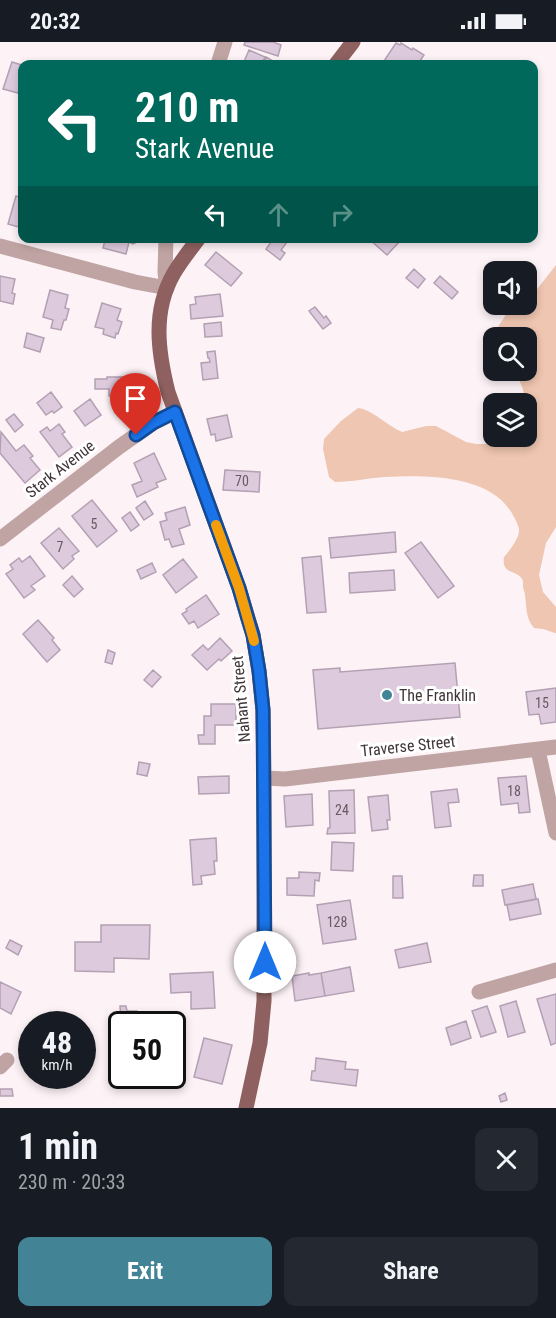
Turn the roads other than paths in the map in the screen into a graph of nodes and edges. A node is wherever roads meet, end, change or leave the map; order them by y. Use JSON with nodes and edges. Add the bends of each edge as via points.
{"nodes":[{"id":1,"x":225,"y":42,"type":"edge"},
{"id":2,"x":353,"y":42,"type":"edge"},
{"id":3,"x":219,"y":60,"type":"edge"},
{"id":4,"x":339,"y":60,"type":"edge"},
{"id":5,"x":166,"y":243,"type":"edge"},
{"id":6,"x":195,"y":243,"type":"edge"},
{"id":7,"x":0,"y":246,"type":"edge"},
{"id":8,"x":167,"y":288,"type":"junction"},
{"id":9,"x":175,"y":412,"type":"junction"},
{"id":10,"x":0,"y":539,"type":"edge"},
{"id":11,"x":556,"y":747,"type":"edge"},
{"id":12,"x":538,"y":750,"type":"junction"},
{"id":13,"x":264,"y":778,"type":"junction"},
{"id":14,"x":556,"y":833,"type":"edge"},
{"id":15,"x":556,"y":970,"type":"edge"},
{"id":16,"x":479,"y":992,"type":"dead end"},
{"id":17,"x":246,"y":1108,"type":"edge"}],
"edges":[{"from":1,"to":3,"type":"street"},
{"from":2,"to":4,"type":"main road"},
{"from":5,"to":8,"type":"street"},
{"from":6,"to":8,"type":"main road","name":"Nahant Street"},
{"from":7,"to":8,"type":"street"},
{"from":8,"to":9,"type":"main road","name":"Nahant Street","via":[[160,308],[159,343]]},
{"from":9,"to":10,"type":"street","name":"Stark Avenue","via":[[119,447]]},
{"from":9,"to":13,"type":"main road","name":"Nahant Street","via":[[253,635],[262,692]]},
{"from":11,"to":12,"type":"street","name":"Traverse Street"},
{"from":12,"to":13,"type":"street","name":"Traverse Street","via":[[285,779]]},
{"from":12,"to":14,"type":"street"},
{"from":13,"to":17,"type":"main road","name":"Nahant Street","via":[[264,1001],[260,1043]]},
{"from":15,"to":16,"type":"street"}]}
